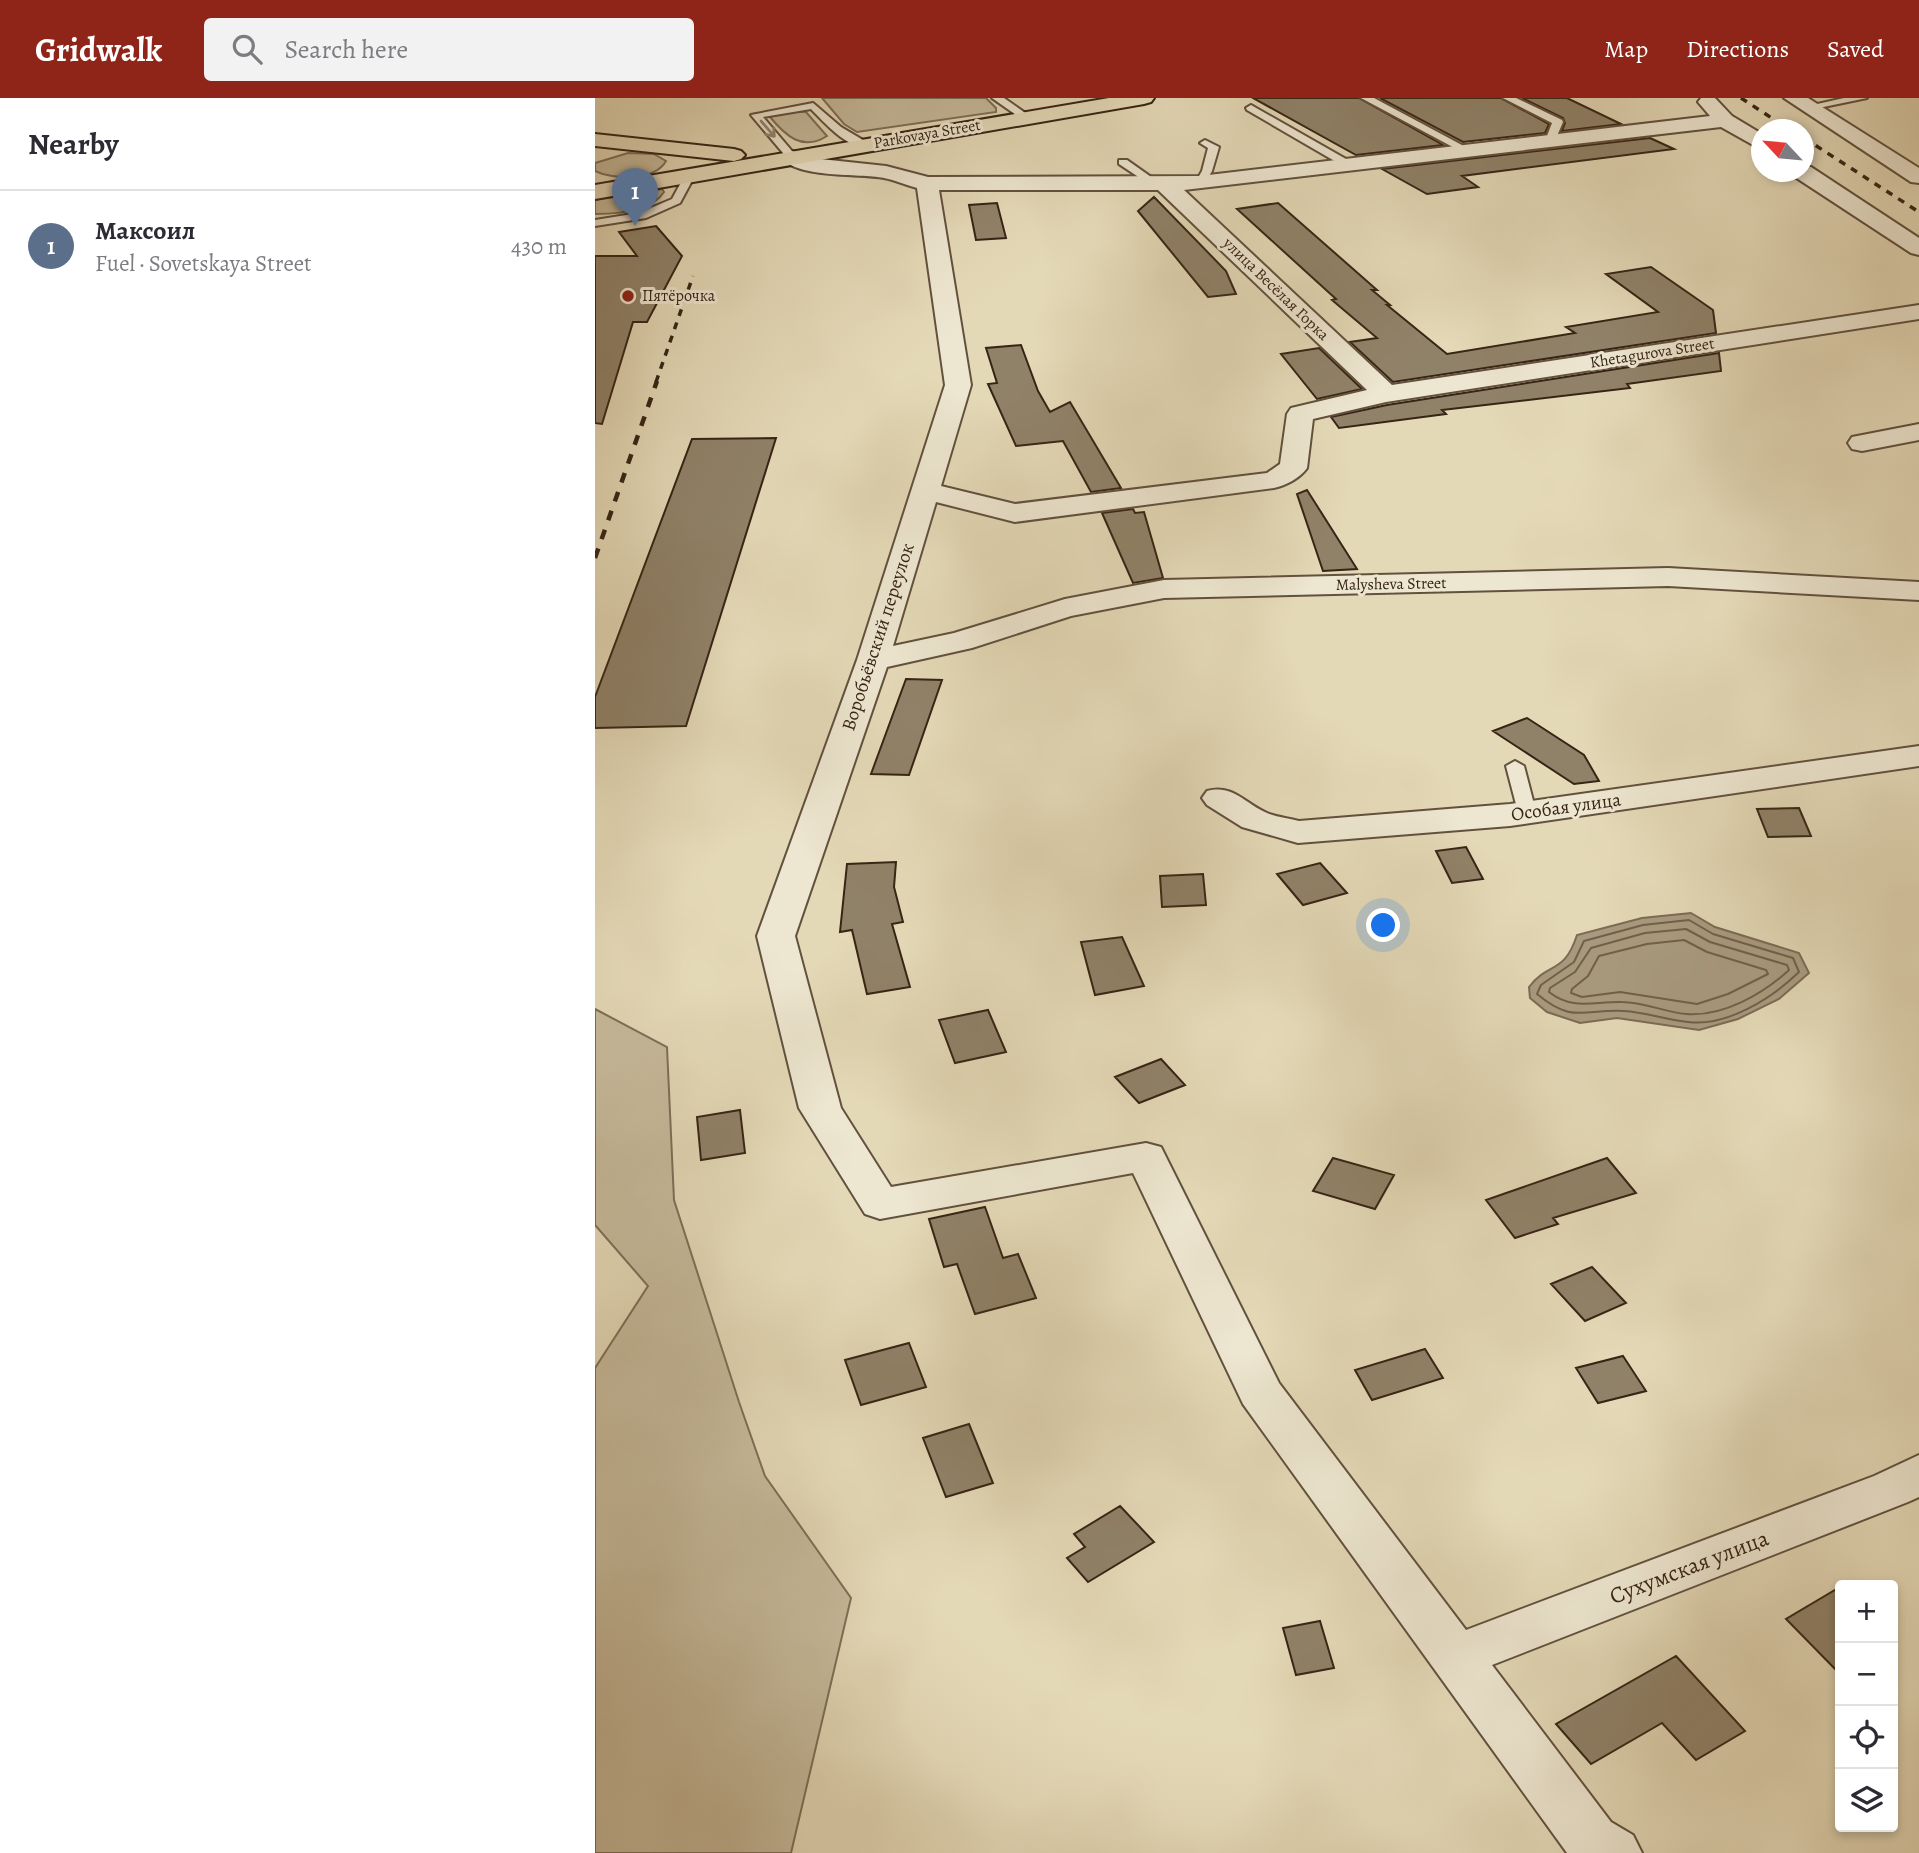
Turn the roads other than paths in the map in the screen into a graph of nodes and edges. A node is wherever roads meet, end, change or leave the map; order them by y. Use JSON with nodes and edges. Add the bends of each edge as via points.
{"nodes":[{"id":1,"x":997,"y":98,"type":"edge"},
{"id":2,"x":1145,"y":98,"type":"edge"},
{"id":3,"x":1366,"y":98,"type":"edge"},
{"id":4,"x":1508,"y":98,"type":"edge"},
{"id":5,"x":1705,"y":98,"type":"edge"},
{"id":6,"x":1862,"y":98,"type":"edge"},
{"id":7,"x":1801,"y":103,"type":"edge"},
{"id":8,"x":1251,"y":108,"type":"dead end"},
{"id":9,"x":1026,"y":117,"type":"junction"},
{"id":10,"x":1725,"y":120,"type":"junction"},
{"id":11,"x":1751,"y":138,"type":"edge"},
{"id":12,"x":595,"y":140,"type":"edge"},
{"id":13,"x":1551,"y":141,"type":"junction"},
{"id":14,"x":1205,"y":143,"type":"dead end"},
{"id":15,"x":864,"y":145,"type":"junction"},
{"id":16,"x":655,"y":147,"type":"junction"},
{"id":17,"x":1468,"y":151,"type":"junction"},
{"id":18,"x":595,"y":152,"type":"edge"},
{"id":19,"x":792,"y":157,"type":"junction"},
{"id":20,"x":1122,"y":162,"type":"dead end"},
{"id":21,"x":1349,"y":165,"type":"junction"},
{"id":22,"x":689,"y":177,"type":"junction"},
{"id":23,"x":1919,"y":177,"type":"edge"},
{"id":24,"x":1814,"y":179,"type":"edge"},
{"id":25,"x":660,"y":182,"type":"junction"},
{"id":26,"x":1200,"y":183,"type":"junction"},
{"id":27,"x":927,"y":184,"type":"junction"},
{"id":28,"x":1160,"y":184,"type":"junction"},
{"id":29,"x":595,"y":186,"type":"edge"},
{"id":30,"x":636,"y":186,"type":"junction"},
{"id":31,"x":595,"y":192,"type":"edge"},
{"id":32,"x":595,"y":223,"type":"edge"},
{"id":33,"x":1919,"y":248,"type":"edge"},
{"id":34,"x":1919,"y":312,"type":"edge"},
{"id":35,"x":1386,"y":394,"type":"junction"},
{"id":36,"x":1919,"y":432,"type":"edge"},
{"id":37,"x":1862,"y":443,"type":"dead end"},
{"id":38,"x":925,"y":491,"type":"junction"},
{"id":39,"x":1919,"y":591,"type":"edge"},
{"id":40,"x":873,"y":660,"type":"junction"},
{"id":41,"x":1919,"y":756,"type":"edge"},
{"id":42,"x":1515,"y":766,"type":"dead end"},
{"id":43,"x":1219,"y":798,"type":"dead end"},
{"id":44,"x":1527,"y":812,"type":"junction"},
{"id":45,"x":1919,"y":1474,"type":"edge"},
{"id":46,"x":1457,"y":1656,"type":"junction"},
{"id":47,"x":1613,"y":1853,"type":"edge"}],
"edges":[{"from":1,"to":9,"type":"lane"},
{"from":2,"to":9,"type":"main road","name":"Parkovaya Street"},
{"from":3,"to":17,"type":"lane"},
{"from":4,"to":13,"type":"lane","via":[[1558,122]]},
{"from":5,"to":10,"type":"street"},
{"from":6,"to":7,"type":"lane"},
{"from":7,"to":23,"type":"street"},
{"from":8,"to":21,"type":"lane"},
{"from":9,"to":15,"type":"main road","name":"Parkovaya Street"},
{"from":10,"to":11,"type":"street"},
{"from":10,"to":13,"type":"street"},
{"from":12,"to":16,"type":"main road"},
{"from":13,"to":17,"type":"street"},
{"from":14,"to":26,"type":"lane","via":[[1214,147]]},
{"from":15,"to":19,"type":"main road","name":"Parkovaya Street"},
{"from":15,"to":19,"type":"lane","one_way":true,"via":[[837,129],[813,106],[756,115]]},
{"from":16,"to":18,"type":"main road"},
{"from":16,"to":19,"type":"main road"},
{"from":16,"to":25,"type":"main road","via":[[682,153],[690,160],[678,175]]},
{"from":17,"to":21,"type":"street"},
{"from":19,"to":22,"type":"main road"},
{"from":19,"to":27,"type":"street","via":[[806,164],[886,172]]},
{"from":20,"to":28,"type":"lane"},
{"from":21,"to":26,"type":"street"},
{"from":22,"to":25,"type":"main road"},
{"from":22,"to":32,"type":"lane","via":[[675,201],[642,216]]},
{"from":24,"to":33,"type":"street"},
{"from":25,"to":30,"type":"main road"},
{"from":26,"to":28,"type":"street"},
{"from":27,"to":28,"type":"street"},
{"from":27,"to":38,"type":"street","name":"Воробьёвский переулок","via":[[958,385]]},
{"from":28,"to":35,"type":"street","name":"улица Весёлая Горка"},
{"from":29,"to":30,"type":"main road"},
{"from":30,"to":31,"type":"main road"},
{"from":34,"to":35,"type":"street","name":"Khetagurova Street"},
{"from":35,"to":38,"type":"street","name":"Khetagurova Street","via":[[1300,414],[1293,468],[1274,480],[1015,513]]},
{"from":36,"to":37,"type":"street"},
{"from":38,"to":40,"type":"street","name":"Воробьёвский переулок"},
{"from":39,"to":40,"type":"street","name":"Malysheva Street","via":[[1668,577],[1164,589],[1065,608],[961,641]]},
{"from":40,"to":46,"type":"street","name":"Воробьёвский переулок","via":[[776,936],[820,1108],[880,1204],[1146,1157],[1260,1392]]},
{"from":41,"to":44,"type":"street","name":"Особая улица"},
{"from":42,"to":44,"type":"lane"},
{"from":43,"to":44,"type":"street","name":"Особая улица","via":[[1254,820],[1298,832]]},
{"from":45,"to":46,"type":"street","name":"Сухумская улица","via":[[1891,1489]]},
{"from":46,"to":47,"type":"street","via":[[1591,1840]]}]}
